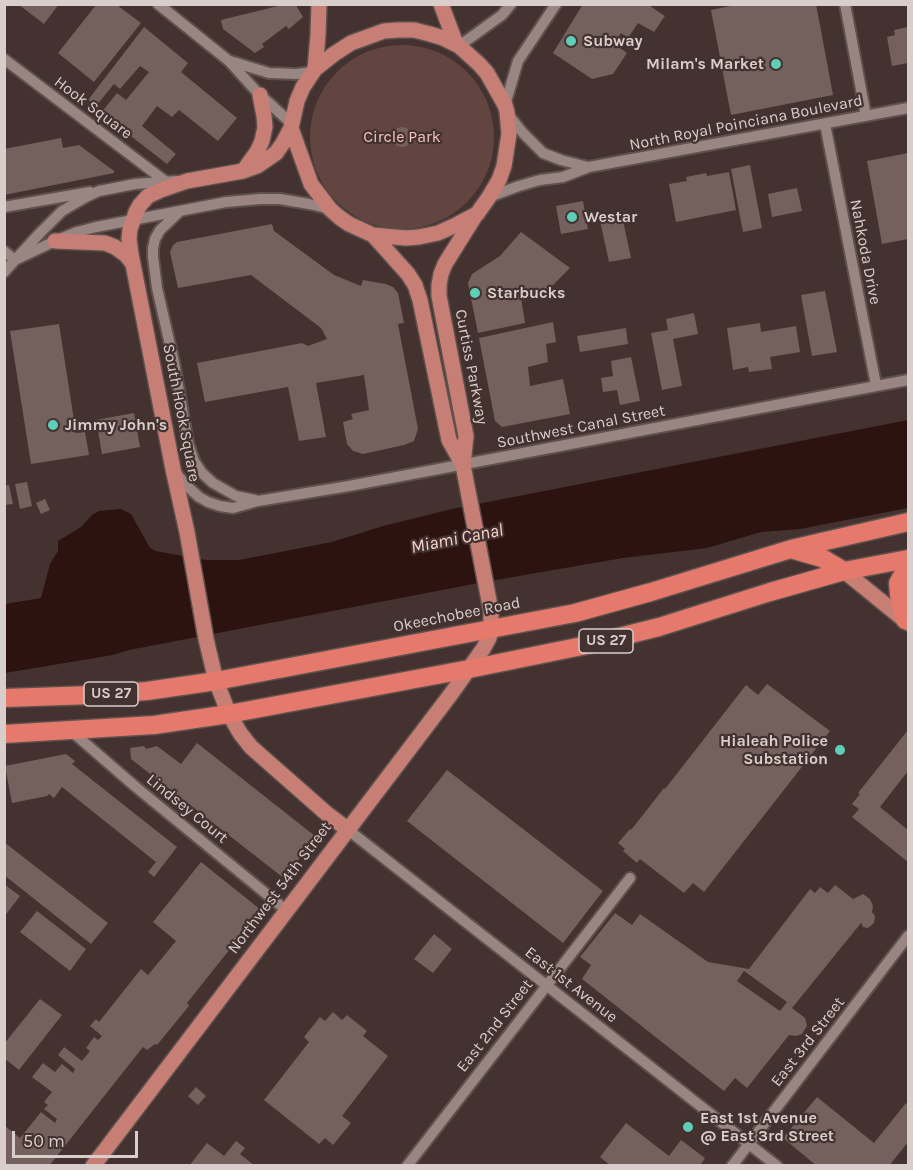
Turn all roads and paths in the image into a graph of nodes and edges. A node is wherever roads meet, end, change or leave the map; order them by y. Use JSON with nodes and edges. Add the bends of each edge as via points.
{"nodes":[{"id":1,"x":158,"y":4,"type":"edge"},
{"id":2,"x":319,"y":4,"type":"edge"},
{"id":3,"x":441,"y":4,"type":"edge"},
{"id":4,"x":511,"y":4,"type":"edge"},
{"id":5,"x":556,"y":4,"type":"edge"},
{"id":6,"x":845,"y":4,"type":"edge"},
{"id":7,"x":457,"y":45,"type":"junction"},
{"id":8,"x":4,"y":59,"type":"edge"},
{"id":9,"x":229,"y":61,"type":"junction"},
{"id":10,"x":313,"y":70,"type":"junction"},
{"id":11,"x":260,"y":95,"type":"junction"},
{"id":12,"x":909,"y":108,"type":"edge"},
{"id":13,"x":506,"y":109,"type":"junction"},
{"id":14,"x":866,"y":116,"type":"junction"},
{"id":15,"x":825,"y":124,"type":"junction"},
{"id":16,"x":291,"y":126,"type":"junction"},
{"id":17,"x":589,"y":167,"type":"junction"},
{"id":18,"x":243,"y":171,"type":"junction"},
{"id":19,"x":165,"y":181,"type":"junction"},
{"id":20,"x":187,"y":181,"type":"junction"},
{"id":21,"x":99,"y":191,"type":"junction"},
{"id":22,"x":489,"y":197,"type":"junction"},
{"id":23,"x":4,"y":207,"type":"edge"},
{"id":24,"x":330,"y":209,"type":"junction"},
{"id":25,"x":180,"y":211,"type":"junction"},
{"id":26,"x":477,"y":214,"type":"junction"},
{"id":27,"x":133,"y":219,"type":"junction"},
{"id":28,"x":373,"y":235,"type":"junction"},
{"id":29,"x":55,"y":241,"type":"junction"},
{"id":30,"x":4,"y":251,"type":"edge"},
{"id":31,"x":15,"y":260,"type":"junction"},
{"id":32,"x":133,"y":264,"type":"junction"},
{"id":33,"x":4,"y":272,"type":"edge"},
{"id":34,"x":170,"y":341,"type":"junction"},
{"id":35,"x":148,"y":344,"type":"junction"},
{"id":36,"x":909,"y":380,"type":"edge"},
{"id":37,"x":876,"y":386,"type":"junction"},
{"id":38,"x":463,"y":465,"type":"junction"},
{"id":39,"x":173,"y":469,"type":"junction"},
{"id":40,"x":202,"y":473,"type":"joint"},
{"id":41,"x":258,"y":501,"type":"junction"},
{"id":42,"x":909,"y":522,"type":"edge"},
{"id":43,"x":791,"y":549,"type":"junction"},
{"id":44,"x":909,"y":559,"type":"edge"},
{"id":45,"x":909,"y":565,"type":"edge"},
{"id":46,"x":844,"y":572,"type":"junction"},
{"id":47,"x":907,"y":621,"type":"edge"},
{"id":48,"x":491,"y":629,"type":"junction"},
{"id":49,"x":469,"y":669,"type":"junction"},
{"id":50,"x":216,"y":681,"type":"junction"},
{"id":51,"x":4,"y":698,"type":"edge"},
{"id":52,"x":229,"y":714,"type":"junction"},
{"id":53,"x":70,"y":730,"type":"junction"},
{"id":54,"x":4,"y":734,"type":"edge"},
{"id":55,"x":347,"y":829,"type":"junction"},
{"id":56,"x":630,"y":878,"type":"dead end"},
{"id":57,"x":286,"y":910,"type":"junction"},
{"id":58,"x":909,"y":936,"type":"edge"},
{"id":59,"x":546,"y":985,"type":"junction"},
{"id":60,"x":749,"y":1143,"type":"junction"},
{"id":61,"x":93,"y":1166,"type":"edge"},
{"id":62,"x":407,"y":1166,"type":"edge"},
{"id":63,"x":732,"y":1166,"type":"edge"},
{"id":64,"x":777,"y":1166,"type":"edge"}],
"edges":[{"from":1,"to":9,"type":"street"},
{"from":2,"to":10,"type":"main road"},
{"from":3,"to":7,"type":"main road"},
{"from":4,"to":7,"type":"street","via":[[491,23]]},
{"from":5,"to":13,"type":"street","via":[[518,61]]},
{"from":6,"to":14,"type":"street"},
{"from":7,"to":10,"type":"main road","via":[[414,30],[384,32],[351,43]]},
{"from":7,"to":13,"type":"main road","via":[[487,73]]},
{"from":8,"to":19,"type":"street","name":"Hook Square"},
{"from":9,"to":10,"type":"street","via":[[269,73]]},
{"from":9,"to":11,"type":"street"},
{"from":10,"to":16,"type":"main road","via":[[297,101]]},
{"from":11,"to":16,"type":"street"},
{"from":11,"to":18,"type":"main road","via":[[265,127],[262,141]]},
{"from":12,"to":14,"type":"street","name":"North Royal Poinciana Boulevard"},
{"from":13,"to":17,"type":"street","name":"North Royal Poinciana Boulevard","via":[[543,153]]},
{"from":13,"to":22,"type":"main road","via":[[506,158]]},
{"from":14,"to":15,"type":"street","name":"North Royal Poinciana Boulevard"},
{"from":15,"to":17,"type":"street","name":"North Royal Poinciana Boulevard"},
{"from":15,"to":37,"type":"street","name":"Nahkoda Drive"},
{"from":16,"to":18,"type":"main road","via":[[276,153]]},
{"from":16,"to":24,"type":"main road","via":[[311,184]]},
{"from":17,"to":22,"type":"street","name":"North Royal Poinciana Boulevard"},
{"from":18,"to":20,"type":"main road"},
{"from":19,"to":20,"type":"street"},
{"from":19,"to":21,"type":"street"},
{"from":20,"to":27,"type":"main road","via":[[148,196]]},
{"from":21,"to":23,"type":"street"},
{"from":21,"to":31,"type":"street","via":[[62,211]]},
{"from":22,"to":26,"type":"main road"},
{"from":24,"to":25,"type":"street","via":[[260,199]]},
{"from":24,"to":28,"type":"main road","via":[[349,224]]},
{"from":25,"to":27,"type":"street"},
{"from":25,"to":34,"type":"street","name":"South Hook Square","via":[[160,230],[153,248],[157,288]]},
{"from":26,"to":28,"type":"main road","via":[[438,233],[419,237]]},
{"from":26,"to":38,"type":"main road","name":"Curtiss Parkway","via":[[451,252],[439,285],[466,436]]},
{"from":27,"to":29,"type":"street","via":[[96,226]]},
{"from":27,"to":32,"type":"main road","name":"South Hook Square","via":[[129,239]]},
{"from":28,"to":38,"type":"main road","name":"Curtiss Parkway","via":[[415,285],[449,440]]},
{"from":29,"to":31,"type":"street"},
{"from":29,"to":32,"type":"main road","via":[[105,243]]},
{"from":30,"to":31,"type":"street"},
{"from":31,"to":33,"type":"street"},
{"from":32,"to":35,"type":"main road","name":"South Hook Square"},
{"from":34,"to":35,"type":"street"},
{"from":34,"to":40,"type":"street","name":"South Hook Square","via":[[188,443]]},
{"from":35,"to":39,"type":"main road","name":"South Hook Square"},
{"from":36,"to":37,"type":"street","name":"Southwest Canal Street"},
{"from":37,"to":38,"type":"street","name":"Southwest Canal Street"},
{"from":38,"to":41,"type":"street","name":"Southwest Canal Street"},
{"from":38,"to":48,"type":"main road","name":"Curtiss Parkway","via":[[491,611]]},
{"from":39,"to":41,"type":"street","name":"Southwest Canal Street","via":[[199,497],[214,504],[233,508]]},
{"from":39,"to":50,"type":"main road","name":"South Hook Square"},
{"from":40,"to":41,"type":"street","name":"Southwest Canal Street","via":[[223,490]]},
{"from":42,"to":43,"type":"highway","name":"Okeechobee Road","number":"US 27"},
{"from":43,"to":46,"type":"highway","via":[[822,558]]},
{"from":43,"to":48,"type":"highway","name":"Okeechobee Road","number":"US 27","via":[[575,613]]},
{"from":44,"to":46,"type":"highway","number":"US 27"},
{"from":45,"to":47,"type":"highway","via":[[898,584]]},
{"from":46,"to":47,"type":"main road"},
{"from":46,"to":49,"type":"highway","number":"US 27","via":[[658,627]]},
{"from":48,"to":49,"type":"main road","name":"Northwest 54th Street"},
{"from":48,"to":50,"type":"highway","name":"Okeechobee Road","number":"US 27"},
{"from":49,"to":52,"type":"highway","number":"US 27"},
{"from":49,"to":55,"type":"main road","name":"Northwest 54th Street"},
{"from":50,"to":51,"type":"highway","name":"Okeechobee Road","number":"US 27","via":[[136,692]]},
{"from":50,"to":52,"type":"main road","name":"South Hook Square"},
{"from":52,"to":53,"type":"highway","number":"US 27","via":[[151,725]]},
{"from":52,"to":55,"type":"main road","name":"South Hook Square","via":[[251,747]]},
{"from":53,"to":54,"type":"highway","number":"US 27"},
{"from":53,"to":57,"type":"street","name":"Lindsey Court"},
{"from":55,"to":57,"type":"main road","name":"Northwest 54th Street"},
{"from":55,"to":59,"type":"street","name":"East 1st Avenue"},
{"from":56,"to":59,"type":"street","name":"East 2nd Street"},
{"from":57,"to":61,"type":"main road","name":"Northwest 54th Street"},
{"from":58,"to":60,"type":"street","name":"East 3rd Street"},
{"from":59,"to":60,"type":"street","name":"East 1st Avenue"},
{"from":59,"to":62,"type":"street","name":"East 2nd Street"},
{"from":60,"to":63,"type":"street","name":"East 3rd Street"},
{"from":60,"to":64,"type":"street","name":"East 1st Avenue"}]}
